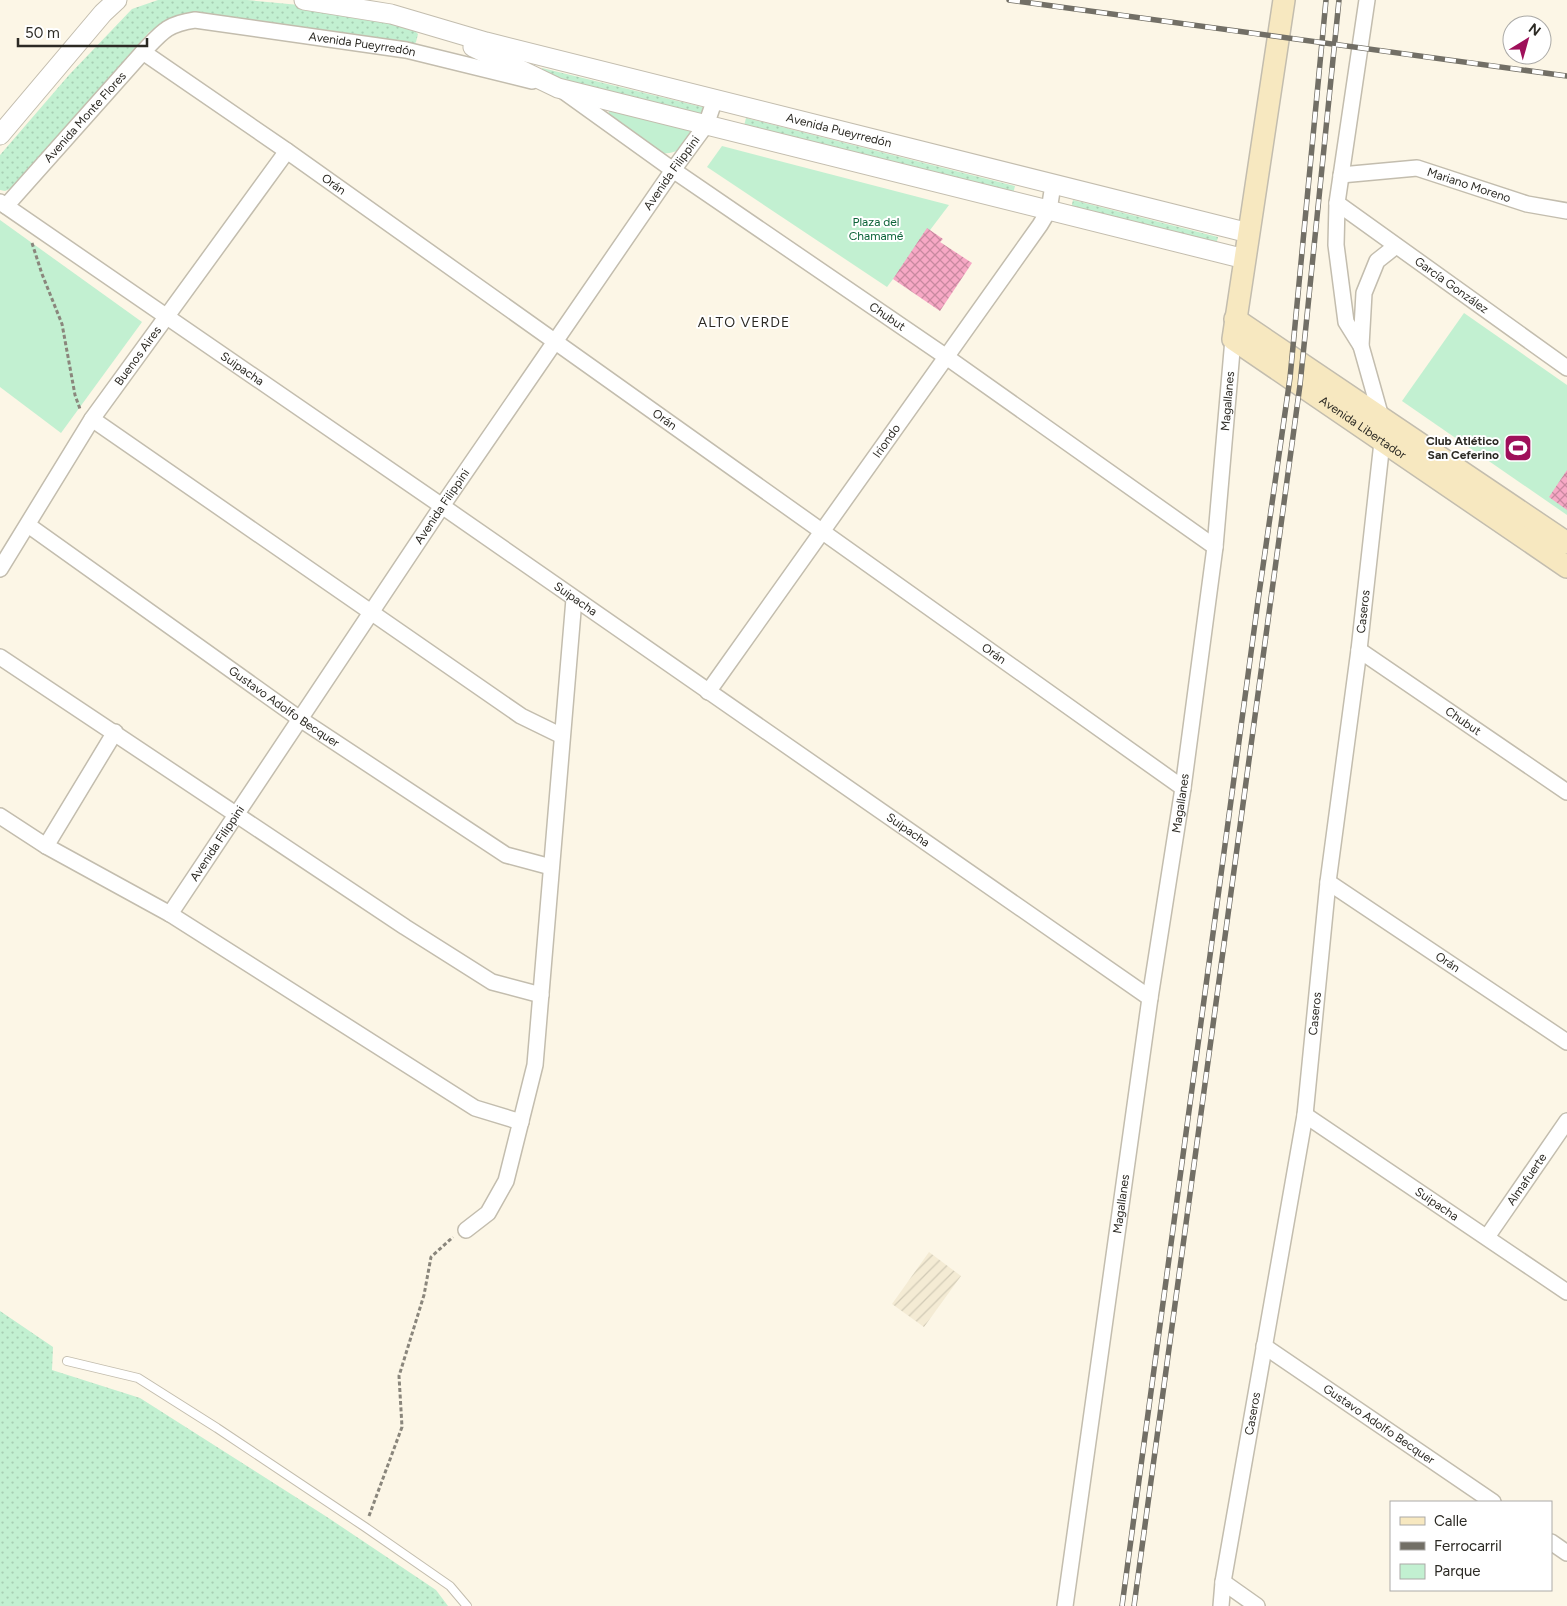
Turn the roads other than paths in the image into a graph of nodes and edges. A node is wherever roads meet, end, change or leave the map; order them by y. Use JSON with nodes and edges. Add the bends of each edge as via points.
{"nodes":[{"id":1,"x":117,"y":0,"type":"edge"},
{"id":2,"x":304,"y":0,"type":"edge"},
{"id":3,"x":1284,"y":0,"type":"edge"},
{"id":4,"x":1367,"y":0,"type":"edge"},
{"id":5,"x":429,"y":25,"type":"junction"},
{"id":6,"x":164,"y":30,"type":"joint"},
{"id":7,"x":143,"y":52,"type":"junction"},
{"id":8,"x":558,"y":88,"type":"junction"},
{"id":9,"x":715,"y":99,"type":"junction"},
{"id":10,"x":706,"y":125,"type":"junction"},
{"id":11,"x":0,"y":135,"type":"edge"},
{"id":12,"x":287,"y":151,"type":"junction"},
{"id":13,"x":673,"y":170,"type":"junction"},
{"id":14,"x":1341,"y":175,"type":"junction"},
{"id":15,"x":1053,"y":185,"type":"junction"},
{"id":16,"x":1337,"y":203,"type":"junction"},
{"id":17,"x":3,"y":204,"type":"edge"},
{"id":18,"x":1049,"y":210,"type":"junction"},
{"id":19,"x":1567,"y":211,"type":"edge"},
{"id":20,"x":1249,"y":233,"type":"junction"},
{"id":21,"x":1396,"y":246,"type":"junction"},
{"id":22,"x":1245,"y":259,"type":"junction"},
{"id":23,"x":167,"y":316,"type":"junction"},
{"id":24,"x":1234,"y":329,"type":"junction"},
{"id":25,"x":555,"y":341,"type":"junction"},
{"id":26,"x":1361,"y":346,"type":"junction"},
{"id":27,"x":945,"y":356,"type":"junction"},
{"id":28,"x":1567,"y":368,"type":"edge"},
{"id":29,"x":1381,"y":418,"type":"junction"},
{"id":30,"x":92,"y":419,"type":"junction"},
{"id":31,"x":1382,"y":442,"type":"junction"},
{"id":32,"x":442,"y":506,"type":"junction"},
{"id":33,"x":28,"y":525,"type":"junction"},
{"id":34,"x":822,"y":531,"type":"junction"},
{"id":35,"x":1567,"y":543,"type":"edge"},
{"id":36,"x":1215,"y":547,"type":"junction"},
{"id":37,"x":1567,"y":567,"type":"edge"},
{"id":38,"x":0,"y":569,"type":"edge"},
{"id":39,"x":574,"y":599,"type":"junction"},
{"id":40,"x":371,"y":612,"type":"junction"},
{"id":41,"x":1359,"y":650,"type":"junction"},
{"id":42,"x":0,"y":657,"type":"edge"},
{"id":43,"x":708,"y":692,"type":"junction"},
{"id":44,"x":300,"y":719,"type":"junction"},
{"id":45,"x":115,"y":732,"type":"junction"},
{"id":46,"x":562,"y":736,"type":"junction"},
{"id":47,"x":1183,"y":788,"type":"junction"},
{"id":48,"x":1567,"y":792,"type":"edge"},
{"id":49,"x":237,"y":813,"type":"junction"},
{"id":50,"x":0,"y":816,"type":"edge"},
{"id":51,"x":46,"y":846,"type":"junction"},
{"id":52,"x":552,"y":867,"type":"junction"},
{"id":53,"x":1328,"y":882,"type":"junction"},
{"id":54,"x":170,"y":914,"type":"junction"},
{"id":55,"x":541,"y":995,"type":"junction"},
{"id":56,"x":1150,"y":998,"type":"junction"},
{"id":57,"x":1567,"y":1042,"type":"edge"},
{"id":58,"x":1305,"y":1115,"type":"junction"},
{"id":59,"x":1567,"y":1121,"type":"edge"},
{"id":60,"x":521,"y":1122,"type":"junction"},
{"id":61,"x":466,"y":1230,"type":"road end"},
{"id":62,"x":1486,"y":1237,"type":"junction"},
{"id":63,"x":1567,"y":1292,"type":"edge"},
{"id":64,"x":1264,"y":1346,"type":"junction"},
{"id":65,"x":67,"y":1361,"type":"dead end"},
{"id":66,"x":1492,"y":1501,"type":"edge"},
{"id":67,"x":1552,"y":1543,"type":"edge"},
{"id":68,"x":1567,"y":1553,"type":"edge"},
{"id":69,"x":1223,"y":1582,"type":"junction"},
{"id":70,"x":467,"y":1606,"type":"edge"},
{"id":71,"x":1065,"y":1606,"type":"edge"},
{"id":72,"x":1221,"y":1606,"type":"edge"},
{"id":73,"x":1257,"y":1606,"type":"edge"}],
"edges":[{"from":1,"to":11,"type":"street"},
{"from":2,"to":5,"type":"street","name":"Avenida Pueyrredón","via":[[392,14]]},
{"from":3,"to":20,"type":"main road","name":"Magallanes"},
{"from":4,"to":14,"type":"street"},
{"from":5,"to":8,"type":"street","name":"Avenida Pueyrredón"},
{"from":5,"to":9,"type":"street","name":"Avenida Pueyrredón"},
{"from":6,"to":7,"type":"street","name":"Avenida Monte Flores"},
{"from":6,"to":8,"type":"street","name":"Avenida Pueyrredón","via":[[179,22],[195,20],[406,50]]},
{"from":7,"to":12,"type":"street","name":"Orán"},
{"from":7,"to":17,"type":"street","name":"Avenida Monte Flores"},
{"from":8,"to":10,"type":"street","name":"Avenida Pueyrredón"},
{"from":8,"to":13,"type":"street","name":"Chubut"},
{"from":9,"to":10,"type":"street","name":"Avenida Filippini"},
{"from":9,"to":15,"type":"street","name":"Avenida Pueyrredón"},
{"from":10,"to":13,"type":"street","name":"Avenida Filippini"},
{"from":10,"to":18,"type":"street","name":"Avenida Pueyrredón"},
{"from":12,"to":23,"type":"street","name":"Buenos Aires"},
{"from":12,"to":25,"type":"street","name":"Orán"},
{"from":13,"to":25,"type":"street","name":"Avenida Filippini"},
{"from":13,"to":27,"type":"street","name":"Chubut"},
{"from":14,"to":16,"type":"street"},
{"from":14,"to":19,"type":"street","name":"Mariano Moreno","via":[[1417,168],[1527,204]]},
{"from":15,"to":18,"type":"street","name":"Iriondo"},
{"from":15,"to":20,"type":"street","name":"Avenida Pueyrredón"},
{"from":16,"to":21,"type":"street","name":"García González"},
{"from":16,"to":26,"type":"street","via":[[1336,246],[1346,322]]},
{"from":17,"to":23,"type":"street","name":"Suipacha"},
{"from":18,"to":22,"type":"street","name":"Avenida Pueyrredón"},
{"from":18,"to":27,"type":"street","name":"Iriondo"},
{"from":20,"to":22,"type":"main road","name":"Magallanes"},
{"from":21,"to":26,"type":"street","via":[[1377,261],[1364,294]]},
{"from":21,"to":28,"type":"street","name":"García González"},
{"from":22,"to":24,"type":"main road","name":"Magallanes"},
{"from":23,"to":30,"type":"street","name":"Buenos Aires"},
{"from":23,"to":32,"type":"street","name":"Suipacha"},
{"from":24,"to":29,"type":"main road","name":"Avenida Libertador"},
{"from":24,"to":31,"type":"main road","name":"Avenida Libertador"},
{"from":24,"to":36,"type":"street","name":"Magallanes"},
{"from":25,"to":32,"type":"street","name":"Avenida Filippini"},
{"from":25,"to":34,"type":"street","name":"Orán"},
{"from":26,"to":29,"type":"street","name":"Caseros"},
{"from":27,"to":34,"type":"street","name":"Iriondo"},
{"from":27,"to":36,"type":"street","name":"Chubut"},
{"from":29,"to":31,"type":"street","name":"Caseros"},
{"from":29,"to":35,"type":"main road","name":"Avenida Libertador"},
{"from":30,"to":33,"type":"street","name":"Buenos Aires"},
{"from":30,"to":40,"type":"street"},
{"from":31,"to":37,"type":"main road","name":"Avenida Libertador"},
{"from":31,"to":41,"type":"street","name":"Caseros"},
{"from":32,"to":39,"type":"street","name":"Suipacha"},
{"from":32,"to":40,"type":"street","name":"Avenida Filippini"},
{"from":33,"to":38,"type":"street","name":"Buenos Aires"},
{"from":33,"to":44,"type":"street","name":"Gustavo Adolfo Becquer"},
{"from":34,"to":43,"type":"street","name":"Iriondo"},
{"from":34,"to":47,"type":"street","name":"Orán"},
{"from":36,"to":47,"type":"street","name":"Magallanes"},
{"from":39,"to":43,"type":"street","name":"Suipacha"},
{"from":39,"to":46,"type":"street"},
{"from":40,"to":44,"type":"street","name":"Avenida Filippini"},
{"from":40,"to":46,"type":"street","via":[[521,716]]},
{"from":41,"to":48,"type":"street","name":"Chubut"},
{"from":41,"to":53,"type":"street","name":"Caseros"},
{"from":42,"to":45,"type":"street"},
{"from":43,"to":56,"type":"street","name":"Suipacha"},
{"from":44,"to":49,"type":"street","name":"Avenida Filippini"},
{"from":44,"to":52,"type":"street","name":"Gustavo Adolfo Becquer","via":[[506,855]]},
{"from":45,"to":49,"type":"street"},
{"from":45,"to":51,"type":"street"},
{"from":46,"to":52,"type":"street"},
{"from":47,"to":56,"type":"street","name":"Magallanes"},
{"from":49,"to":54,"type":"street","name":"Avenida Filippini"},
{"from":49,"to":55,"type":"street","via":[[492,982]]},
{"from":50,"to":51,"type":"street"},
{"from":51,"to":54,"type":"street"},
{"from":52,"to":55,"type":"street"},
{"from":53,"to":57,"type":"street","name":"Orán"},
{"from":53,"to":58,"type":"street","name":"Caseros"},
{"from":54,"to":60,"type":"street","via":[[475,1108]]},
{"from":55,"to":60,"type":"street","via":[[535,1065]]},
{"from":56,"to":71,"type":"street","name":"Magallanes"},
{"from":58,"to":62,"type":"street","name":"Suipacha"},
{"from":58,"to":64,"type":"street","name":"Caseros"},
{"from":59,"to":62,"type":"street","name":"Almafuerte"},
{"from":60,"to":61,"type":"street","via":[[506,1181],[488,1212]]},
{"from":62,"to":63,"type":"street","name":"Suipacha"},
{"from":64,"to":66,"type":"street","name":"Gustavo Adolfo Becquer"},
{"from":64,"to":69,"type":"street","name":"Caseros"},
{"from":65,"to":70,"type":"lane","via":[[138,1378],[365,1527],[450,1586]]},
{"from":67,"to":68,"type":"street"},
{"from":69,"to":72,"type":"street","name":"Caseros"},
{"from":69,"to":73,"type":"street"}]}
